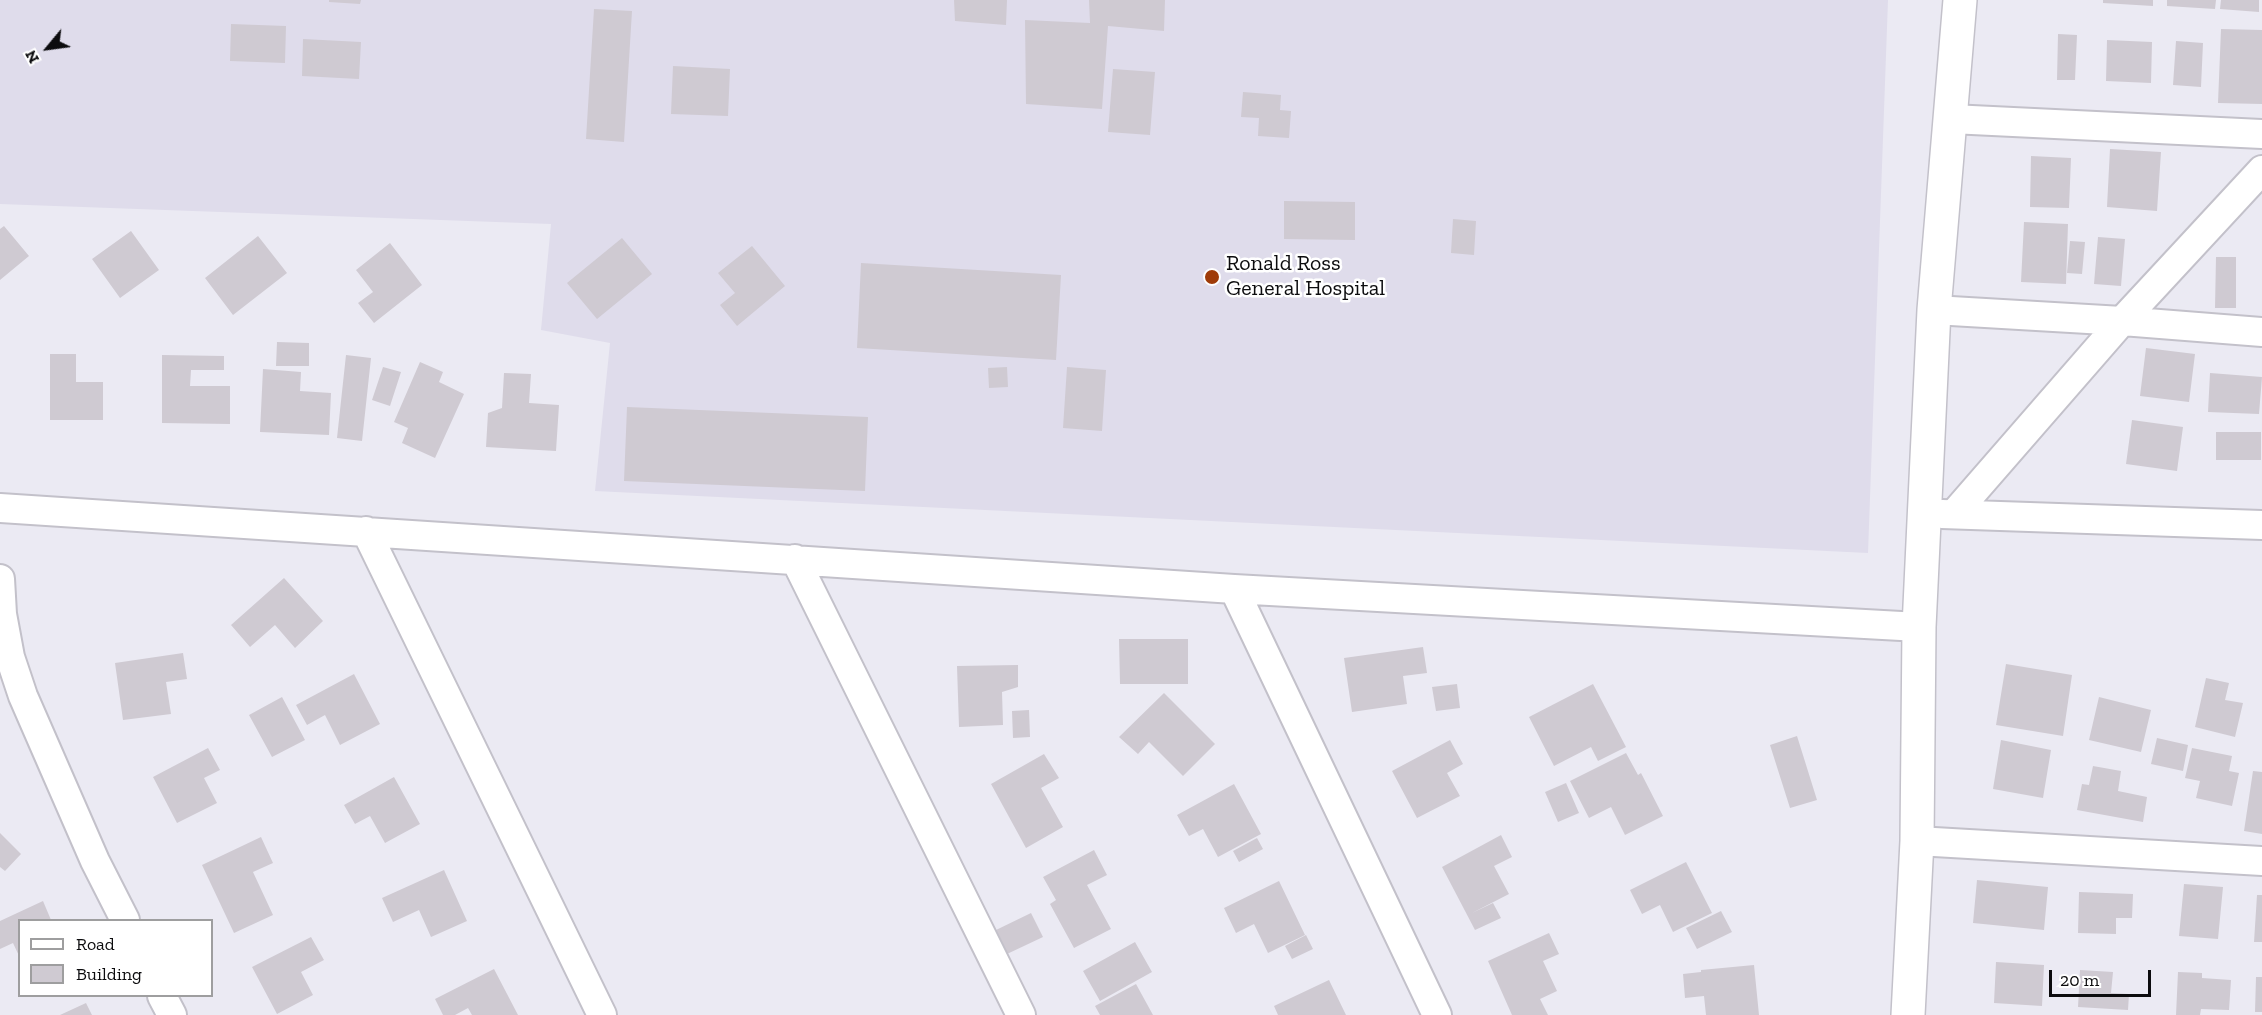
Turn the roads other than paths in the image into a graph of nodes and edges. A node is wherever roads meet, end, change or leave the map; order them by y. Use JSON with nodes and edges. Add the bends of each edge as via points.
{"nodes":[{"id":1,"x":1960,"y":0,"type":"edge"},
{"id":2,"x":1951,"y":119,"type":"junction"},
{"id":3,"x":2262,"y":134,"type":"edge"},
{"id":4,"x":2262,"y":170,"type":"edge"},
{"id":5,"x":1934,"y":310,"type":"junction"},
{"id":6,"x":2122,"y":321,"type":"junction"},
{"id":7,"x":2262,"y":332,"type":"edge"},
{"id":8,"x":0,"y":508,"type":"edge"},
{"id":9,"x":1939,"y":514,"type":"junction"},
{"id":10,"x":2262,"y":525,"type":"edge"},
{"id":11,"x":366,"y":531,"type":"junction"},
{"id":12,"x":795,"y":559,"type":"junction"},
{"id":13,"x":0,"y":579,"type":"edge"},
{"id":14,"x":1234,"y":589,"type":"junction"},
{"id":15,"x":1919,"y":627,"type":"junction"},
{"id":16,"x":1917,"y":841,"type":"junction"},
{"id":17,"x":2262,"y":861,"type":"edge"},
{"id":18,"x":123,"y":919,"type":"edge"},
{"id":19,"x":163,"y":997,"type":"edge"},
{"id":20,"x":172,"y":1015,"type":"edge"},
{"id":21,"x":602,"y":1015,"type":"edge"},
{"id":22,"x":1021,"y":1015,"type":"edge"},
{"id":23,"x":1437,"y":1015,"type":"edge"},
{"id":24,"x":1908,"y":1015,"type":"edge"}],
"edges":[{"from":1,"to":2,"type":"street"},
{"from":2,"to":3,"type":"street"},
{"from":2,"to":5,"type":"street"},
{"from":4,"to":6,"type":"street"},
{"from":5,"to":6,"type":"street"},
{"from":5,"to":9,"type":"street"},
{"from":6,"to":7,"type":"street"},
{"from":6,"to":9,"type":"street"},
{"from":8,"to":11,"type":"street"},
{"from":9,"to":10,"type":"street"},
{"from":9,"to":15,"type":"street"},
{"from":11,"to":12,"type":"street"},
{"from":11,"to":21,"type":"street"},
{"from":12,"to":14,"type":"street"},
{"from":12,"to":22,"type":"street"},
{"from":13,"to":18,"type":"street","via":[[10,657],[23,696]]},
{"from":14,"to":15,"type":"street"},
{"from":14,"to":23,"type":"street"},
{"from":15,"to":16,"type":"street"},
{"from":16,"to":17,"type":"street"},
{"from":16,"to":24,"type":"street"},
{"from":19,"to":20,"type":"street"}]}
